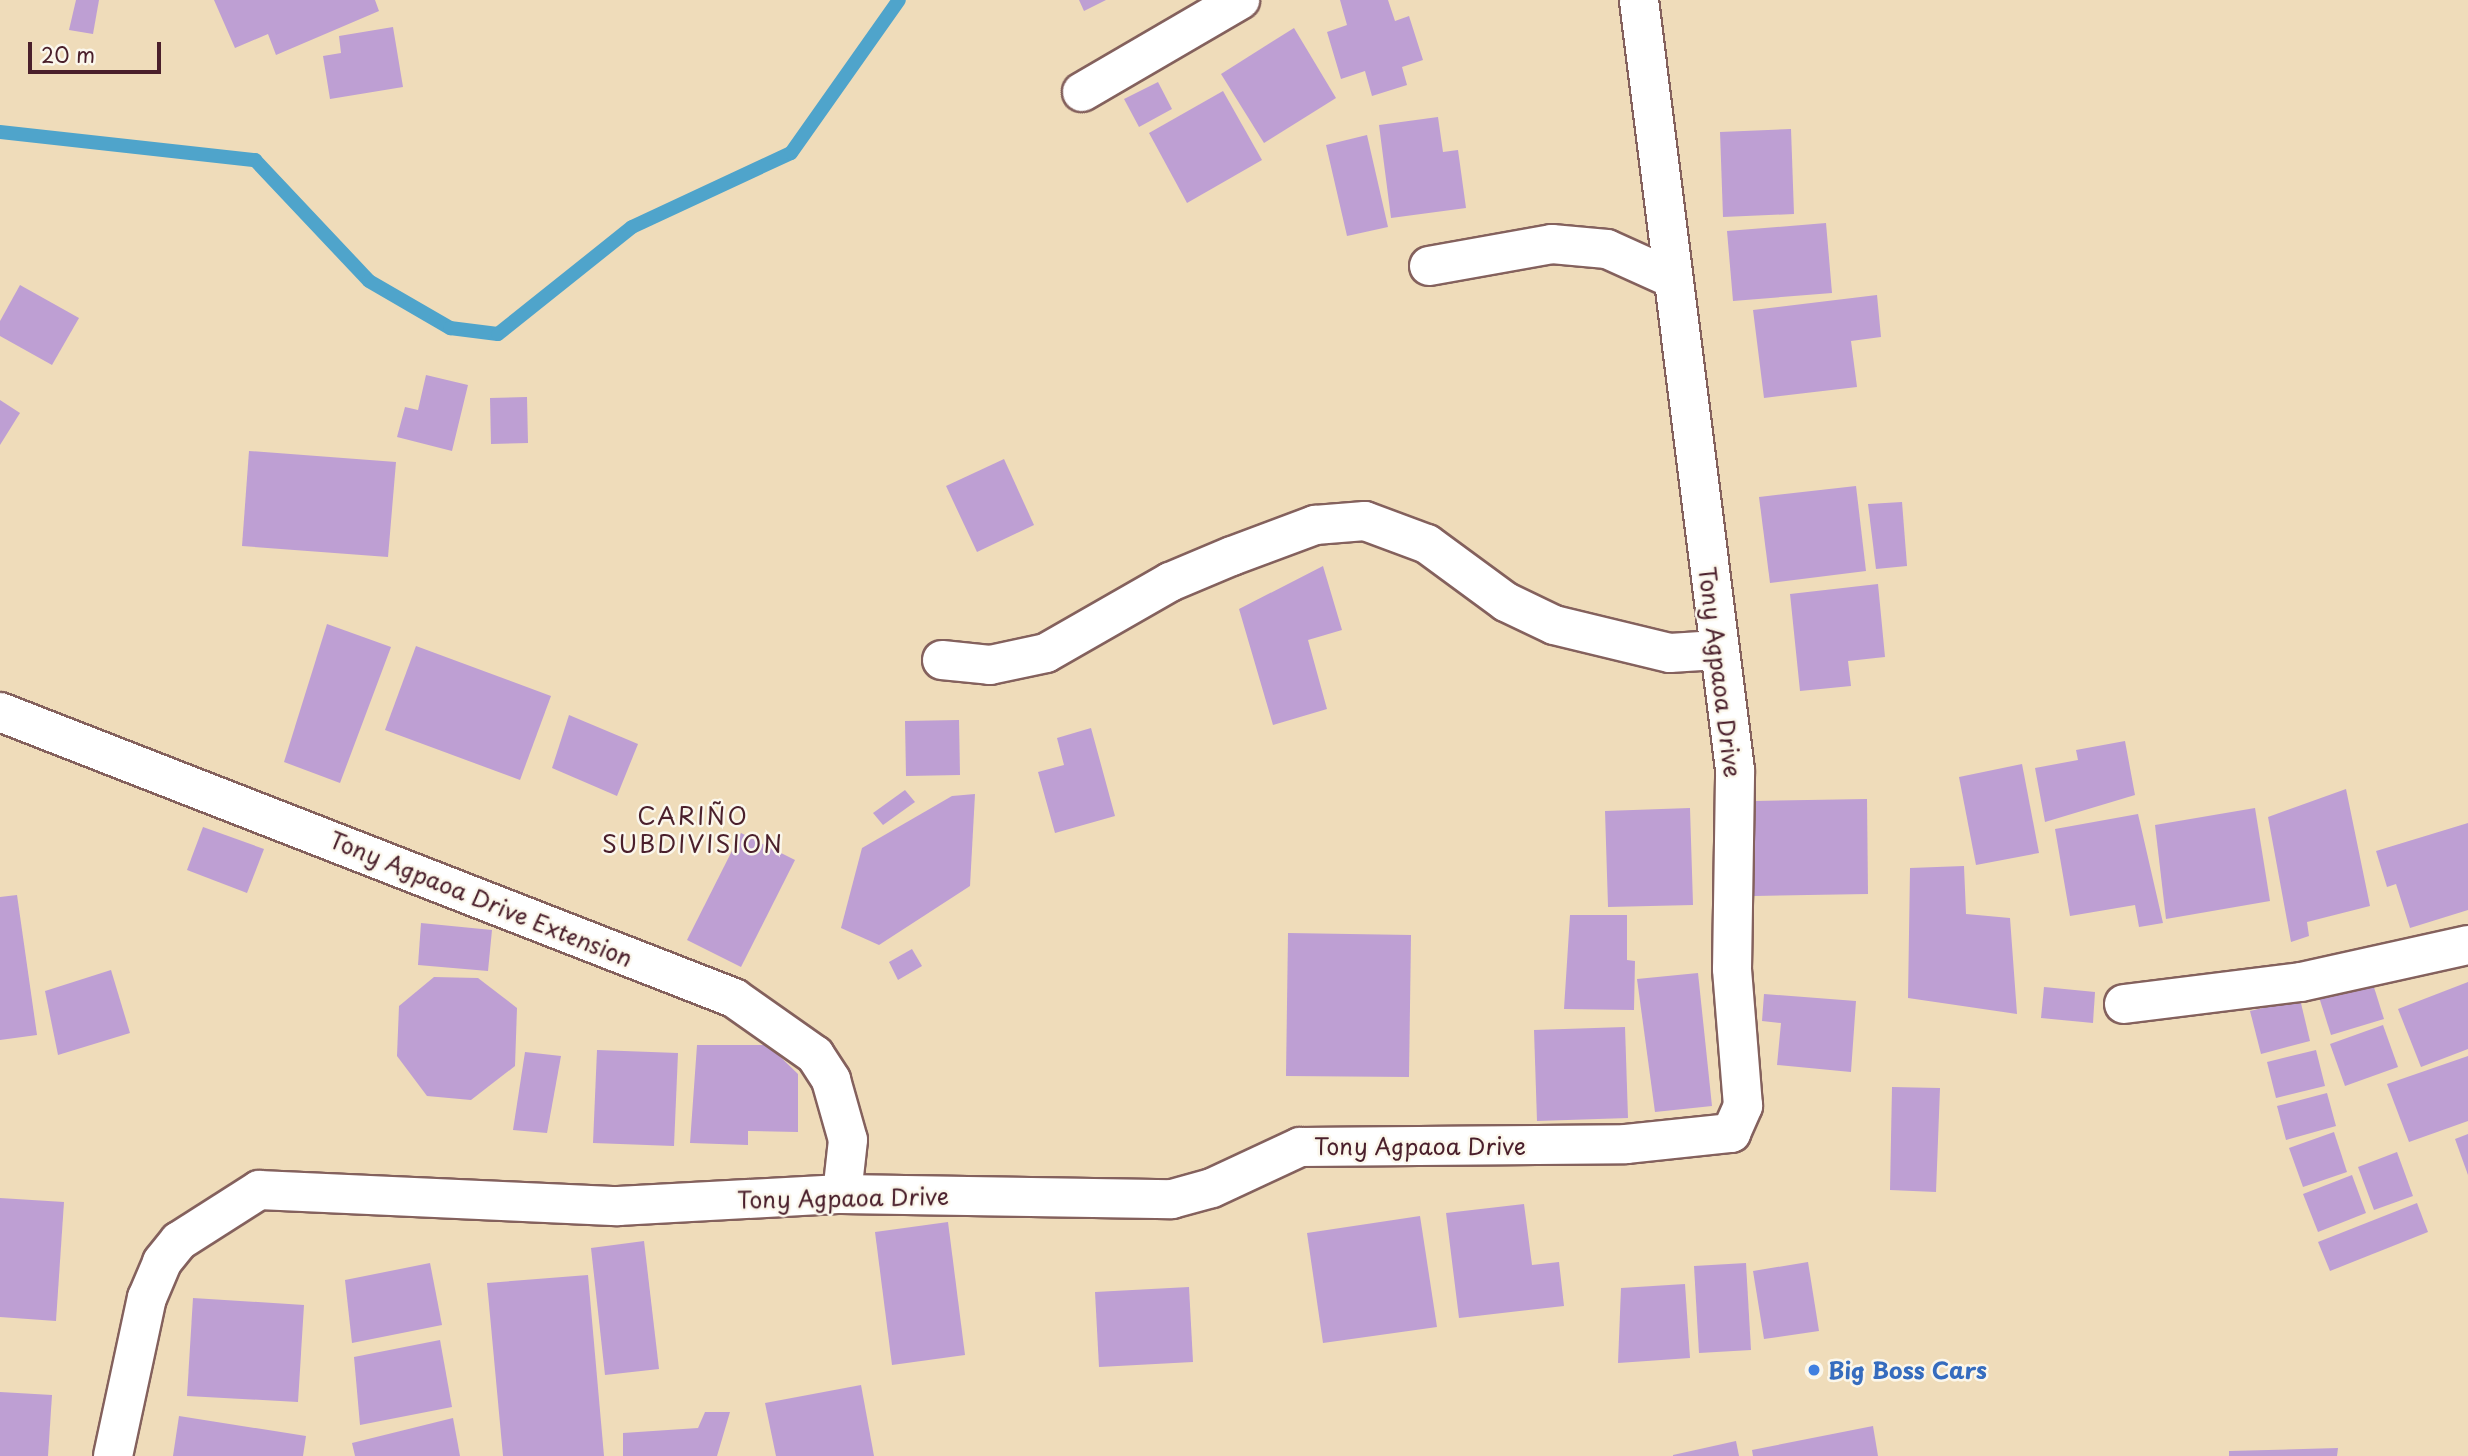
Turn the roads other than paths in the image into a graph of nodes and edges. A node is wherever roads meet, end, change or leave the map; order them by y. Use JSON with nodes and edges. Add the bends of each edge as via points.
{"nodes":[{"id":1,"x":1240,"y":0,"type":"edge"},
{"id":2,"x":1639,"y":0,"type":"edge"},
{"id":3,"x":1082,"y":92,"type":"dead end"},
{"id":4,"x":1429,"y":266,"type":"dead end"},
{"id":5,"x":1669,"y":277,"type":"junction"},
{"id":6,"x":1717,"y":650,"type":"junction"},
{"id":7,"x":942,"y":660,"type":"dead end"},
{"id":8,"x":0,"y":712,"type":"edge"},
{"id":9,"x":2468,"y":945,"type":"edge"},
{"id":10,"x":2124,"y":1004,"type":"dead end"},
{"id":11,"x":842,"y":1194,"type":"junction"},
{"id":12,"x":113,"y":1456,"type":"edge"}],
"edges":[{"from":1,"to":3,"type":"street"},
{"from":2,"to":5,"type":"street","name":"Tony Agpaoa Drive"},
{"from":4,"to":5,"type":"street","via":[[1552,244],[1607,249]]},
{"from":5,"to":6,"type":"street","name":"Tony Agpaoa Drive"},
{"from":6,"to":7,"type":"street","via":[[1670,653],[1554,625],[1506,602],[1427,544],[1365,521],[1315,525],[1232,556],[1170,582],[1046,653],[990,664]]},
{"from":6,"to":11,"type":"street","name":"Tony Agpaoa Drive","via":[[1735,770],[1732,969],[1742,1106],[1731,1133],[1638,1143],[1300,1147],[1212,1188],[1172,1199]]},
{"from":8,"to":11,"type":"street","name":"Tony Agpaoa Drive Extension","via":[[734,999],[815,1055],[831,1080],[848,1140]]},
{"from":9,"to":10,"type":"street","via":[[2301,982]]},
{"from":11,"to":12,"type":"street","name":"Tony Agpaoa Drive","via":[[618,1206],[259,1190],[188,1234],[162,1262],[147,1298]]}]}
